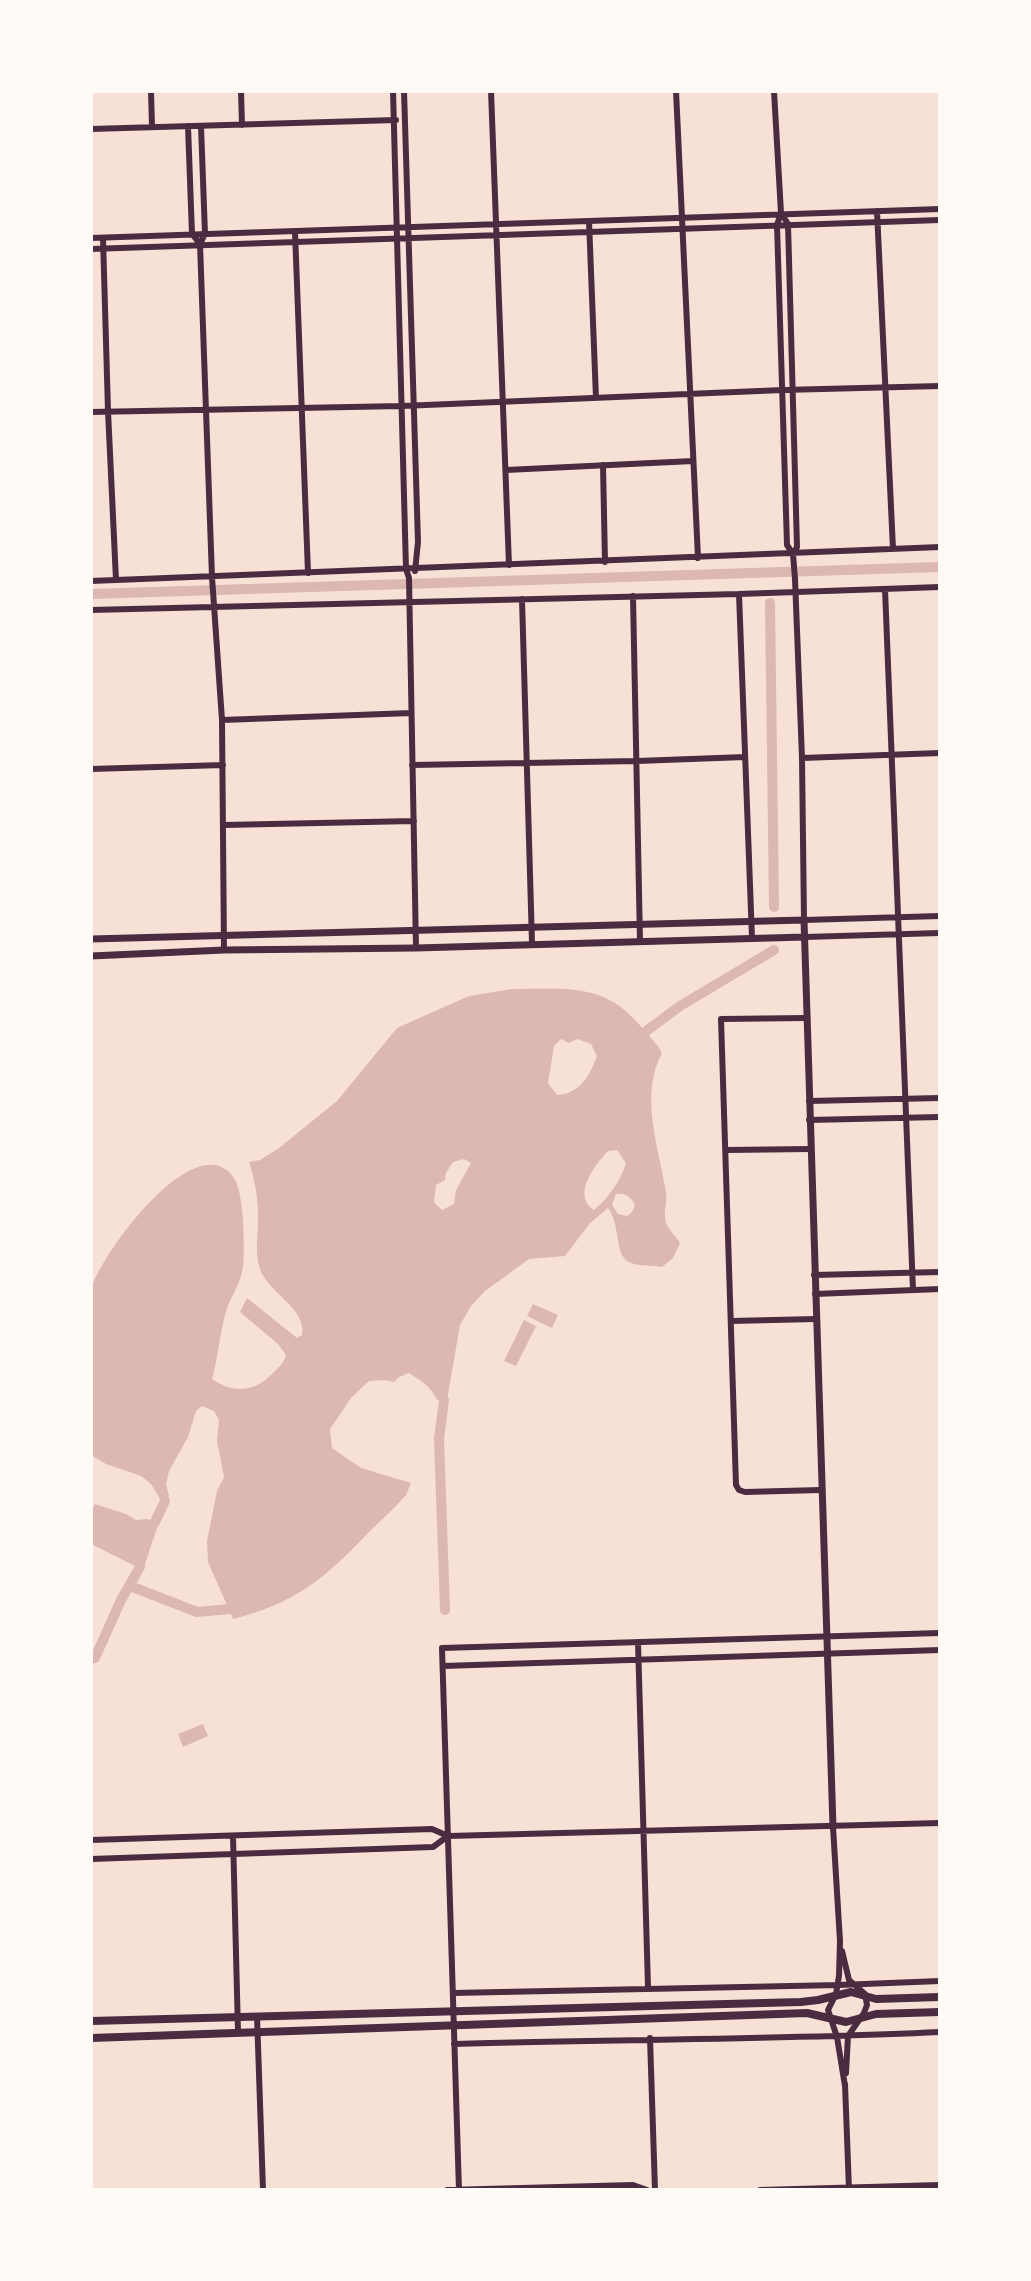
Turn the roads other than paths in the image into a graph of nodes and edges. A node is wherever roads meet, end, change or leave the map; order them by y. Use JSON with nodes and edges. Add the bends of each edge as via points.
{"nodes":[{"id":1,"x":151,"y":91,"type":"edge"},
{"id":2,"x":242,"y":91,"type":"edge"},
{"id":3,"x":393,"y":91,"type":"edge"},
{"id":4,"x":404,"y":91,"type":"edge"},
{"id":5,"x":491,"y":91,"type":"edge"},
{"id":6,"x":676,"y":91,"type":"edge"},
{"id":7,"x":774,"y":91,"type":"edge"},
{"id":8,"x":394,"y":120,"type":"junction"},
{"id":9,"x":405,"y":120,"type":"junction"},
{"id":10,"x":242,"y":125,"type":"junction"},
{"id":11,"x":201,"y":126,"type":"junction"},
{"id":12,"x":152,"y":127,"type":"junction"},
{"id":13,"x":188,"y":127,"type":"junction"},
{"id":14,"x":91,"y":129,"type":"edge"},
{"id":15,"x":940,"y":209,"type":"edge"},
{"id":16,"x":877,"y":211,"type":"junction"},
{"id":17,"x":781,"y":213,"type":"junction"},
{"id":18,"x":683,"y":218,"type":"junction"},
{"id":19,"x":940,"y":220,"type":"edge"},
{"id":20,"x":589,"y":221,"type":"junction"},
{"id":21,"x":877,"y":222,"type":"junction"},
{"id":22,"x":496,"y":224,"type":"junction"},
{"id":23,"x":788,"y":224,"type":"junction"},
{"id":24,"x":777,"y":225,"type":"junction"},
{"id":25,"x":397,"y":228,"type":"junction"},
{"id":26,"x":408,"y":228,"type":"junction"},
{"id":27,"x":683,"y":229,"type":"junction"},
{"id":28,"x":295,"y":232,"type":"junction"},
{"id":29,"x":590,"y":232,"type":"junction"},
{"id":30,"x":192,"y":234,"type":"junction"},
{"id":31,"x":205,"y":234,"type":"junction"},
{"id":32,"x":496,"y":236,"type":"junction"},
{"id":33,"x":91,"y":238,"type":"edge"},
{"id":34,"x":103,"y":238,"type":"junction"},
{"id":35,"x":397,"y":239,"type":"junction"},
{"id":36,"x":409,"y":239,"type":"junction"},
{"id":37,"x":296,"y":242,"type":"junction"},
{"id":38,"x":200,"y":244,"type":"junction"},
{"id":39,"x":91,"y":249,"type":"edge"},
{"id":40,"x":103,"y":249,"type":"junction"},
{"id":41,"x":940,"y":386,"type":"edge"},
{"id":42,"x":793,"y":389,"type":"junction"},
{"id":43,"x":885,"y":389,"type":"junction"},
{"id":44,"x":783,"y":390,"type":"junction"},
{"id":45,"x":690,"y":394,"type":"junction"},
{"id":46,"x":596,"y":398,"type":"junction"},
{"id":47,"x":503,"y":402,"type":"junction"},
{"id":48,"x":402,"y":406,"type":"junction"},
{"id":49,"x":414,"y":406,"type":"junction"},
{"id":50,"x":204,"y":409,"type":"junction"},
{"id":51,"x":302,"y":409,"type":"junction"},
{"id":52,"x":108,"y":411,"type":"junction"},
{"id":53,"x":91,"y":412,"type":"edge"},
{"id":54,"x":693,"y":461,"type":"junction"},
{"id":55,"x":603,"y":466,"type":"junction"},
{"id":56,"x":506,"y":470,"type":"junction"},
{"id":57,"x":940,"y":547,"type":"edge"},
{"id":58,"x":893,"y":549,"type":"junction"},
{"id":59,"x":793,"y":554,"type":"junction"},
{"id":60,"x":698,"y":558,"type":"junction"},
{"id":61,"x":605,"y":562,"type":"junction"},
{"id":62,"x":509,"y":565,"type":"junction"},
{"id":63,"x":406,"y":569,"type":"junction"},
{"id":64,"x":416,"y":569,"type":"junction"},
{"id":65,"x":308,"y":573,"type":"junction"},
{"id":66,"x":212,"y":578,"type":"junction"},
{"id":67,"x":409,"y":578,"type":"junction"},
{"id":68,"x":116,"y":580,"type":"junction"},
{"id":69,"x":91,"y":581,"type":"edge"},
{"id":70,"x":940,"y":587,"type":"edge"},
{"id":71,"x":885,"y":589,"type":"junction"},
{"id":72,"x":795,"y":591,"type":"junction"},
{"id":73,"x":739,"y":594,"type":"junction"},
{"id":74,"x":633,"y":596,"type":"junction"},
{"id":75,"x":522,"y":599,"type":"junction"},
{"id":76,"x":408,"y":602,"type":"junction"},
{"id":77,"x":215,"y":608,"type":"junction"},
{"id":78,"x":91,"y":610,"type":"edge"},
{"id":79,"x":411,"y":713,"type":"junction"},
{"id":80,"x":222,"y":720,"type":"junction"},
{"id":81,"x":940,"y":753,"type":"edge"},
{"id":82,"x":891,"y":755,"type":"junction"},
{"id":83,"x":745,"y":757,"type":"junction"},
{"id":84,"x":802,"y":758,"type":"junction"},
{"id":85,"x":637,"y":761,"type":"junction"},
{"id":86,"x":528,"y":763,"type":"junction"},
{"id":87,"x":223,"y":765,"type":"junction"},
{"id":88,"x":412,"y":765,"type":"junction"},
{"id":89,"x":91,"y":769,"type":"edge"},
{"id":90,"x":414,"y":821,"type":"junction"},
{"id":91,"x":224,"y":825,"type":"junction"},
{"id":92,"x":940,"y":916,"type":"edge"},
{"id":93,"x":898,"y":918,"type":"junction"},
{"id":94,"x":751,"y":920,"type":"junction"},
{"id":95,"x":804,"y":920,"type":"junction"},
{"id":96,"x":640,"y":925,"type":"junction"},
{"id":97,"x":531,"y":928,"type":"junction"},
{"id":98,"x":416,"y":930,"type":"junction"},
{"id":99,"x":940,"y":933,"type":"edge"},
{"id":100,"x":225,"y":935,"type":"junction"},
{"id":101,"x":899,"y":935,"type":"junction"},
{"id":102,"x":805,"y":937,"type":"junction"},
{"id":103,"x":752,"y":938,"type":"junction"},
{"id":104,"x":91,"y":939,"type":"edge"},
{"id":105,"x":640,"y":941,"type":"junction"},
{"id":106,"x":532,"y":943,"type":"junction"},
{"id":107,"x":416,"y":948,"type":"junction"},
{"id":108,"x":224,"y":950,"type":"junction"},
{"id":109,"x":91,"y":956,"type":"edge"},
{"id":110,"x":806,"y":1018,"type":"junction"},
{"id":111,"x":940,"y":1098,"type":"edge"},
{"id":112,"x":906,"y":1099,"type":"junction"},
{"id":113,"x":808,"y":1101,"type":"junction"},
{"id":114,"x":940,"y":1117,"type":"edge"},
{"id":115,"x":907,"y":1118,"type":"junction"},
{"id":116,"x":809,"y":1120,"type":"junction"},
{"id":117,"x":810,"y":1149,"type":"junction"},
{"id":118,"x":726,"y":1150,"type":"junction"},
{"id":119,"x":940,"y":1272,"type":"edge"},
{"id":120,"x":912,"y":1273,"type":"junction"},
{"id":121,"x":814,"y":1275,"type":"junction"},
{"id":122,"x":940,"y":1289,"type":"edge"},
{"id":123,"x":913,"y":1290,"type":"junction"},
{"id":124,"x":815,"y":1294,"type":"junction"},
{"id":125,"x":816,"y":1320,"type":"junction"},
{"id":126,"x":731,"y":1321,"type":"junction"},
{"id":127,"x":821,"y":1490,"type":"junction"},
{"id":128,"x":940,"y":1633,"type":"edge"},
{"id":129,"x":826,"y":1637,"type":"junction"},
{"id":130,"x":638,"y":1643,"type":"junction"},
{"id":131,"x":940,"y":1650,"type":"edge"},
{"id":132,"x":827,"y":1654,"type":"junction"},
{"id":133,"x":638,"y":1661,"type":"junction"},
{"id":134,"x":443,"y":1667,"type":"junction"},
{"id":135,"x":940,"y":1823,"type":"edge"},
{"id":136,"x":833,"y":1827,"type":"junction"},
{"id":137,"x":643,"y":1831,"type":"junction"},
{"id":138,"x":233,"y":1836,"type":"junction"},
{"id":139,"x":448,"y":1836,"type":"junction"},
{"id":140,"x":91,"y":1840,"type":"edge"},
{"id":141,"x":234,"y":1854,"type":"junction"},
{"id":142,"x":91,"y":1859,"type":"edge"},
{"id":143,"x":840,"y":1941,"type":"junction"},
{"id":144,"x":940,"y":1981,"type":"edge"},
{"id":145,"x":853,"y":1984,"type":"junction"},
{"id":146,"x":839,"y":1985,"type":"junction"},
{"id":147,"x":648,"y":1987,"type":"junction"},
{"id":148,"x":453,"y":1993,"type":"junction"},
{"id":149,"x":836,"y":1994,"type":"junction"},
{"id":150,"x":940,"y":1997,"type":"edge"},
{"id":151,"x":866,"y":1998,"type":"junction"},
{"id":152,"x":453,"y":2010,"type":"junction"},
{"id":153,"x":940,"y":2011,"type":"edge"},
{"id":154,"x":237,"y":2016,"type":"junction"},
{"id":155,"x":257,"y":2016,"type":"junction"},
{"id":156,"x":829,"y":2017,"type":"junction"},
{"id":157,"x":859,"y":2019,"type":"junction"},
{"id":158,"x":91,"y":2021,"type":"edge"},
{"id":159,"x":454,"y":2026,"type":"junction"},
{"id":160,"x":238,"y":2032,"type":"junction"},
{"id":161,"x":258,"y":2032,"type":"junction"},
{"id":162,"x":940,"y":2032,"type":"edge"},
{"id":163,"x":837,"y":2036,"type":"junction"},
{"id":164,"x":848,"y":2036,"type":"junction"},
{"id":165,"x":91,"y":2038,"type":"edge"},
{"id":166,"x":650,"y":2038,"type":"junction"},
{"id":167,"x":454,"y":2044,"type":"junction"},
{"id":168,"x":845,"y":2086,"type":"junction"},
{"id":169,"x":940,"y":2185,"type":"edge"},
{"id":170,"x":849,"y":2189,"type":"edge"},
{"id":171,"x":263,"y":2190,"type":"edge"},
{"id":172,"x":447,"y":2190,"type":"edge"},
{"id":173,"x":459,"y":2190,"type":"edge"},
{"id":174,"x":647,"y":2190,"type":"edge"},
{"id":175,"x":655,"y":2190,"type":"edge"},
{"id":176,"x":760,"y":2190,"type":"edge"}],
"edges":[{"from":1,"to":12,"type":"street"},
{"from":2,"to":10,"type":"street"},
{"from":3,"to":8,"type":"street"},
{"from":4,"to":9,"type":"street"},
{"from":5,"to":22,"type":"street"},
{"from":6,"to":18,"type":"street"},
{"from":7,"to":17,"type":"street"},
{"from":8,"to":9,"type":"street"},
{"from":8,"to":10,"type":"street"},
{"from":8,"to":25,"type":"street"},
{"from":9,"to":26,"type":"street"},
{"from":10,"to":11,"type":"street"},
{"from":11,"to":13,"type":"street"},
{"from":11,"to":31,"type":"street"},
{"from":12,"to":13,"type":"street"},
{"from":12,"to":14,"type":"street"},
{"from":13,"to":30,"type":"street"},
{"from":15,"to":16,"type":"street"},
{"from":16,"to":17,"type":"street"},
{"from":16,"to":21,"type":"street"},
{"from":17,"to":18,"type":"street"},
{"from":17,"to":23,"type":"street"},
{"from":17,"to":24,"type":"street"},
{"from":18,"to":20,"type":"street"},
{"from":18,"to":27,"type":"street"},
{"from":19,"to":21,"type":"street"},
{"from":20,"to":22,"type":"street"},
{"from":20,"to":29,"type":"street"},
{"from":21,"to":23,"type":"street"},
{"from":21,"to":43,"type":"street"},
{"from":22,"to":26,"type":"street"},
{"from":22,"to":32,"type":"street"},
{"from":23,"to":24,"type":"street"},
{"from":23,"to":42,"type":"street"},
{"from":24,"to":27,"type":"street"},
{"from":24,"to":44,"type":"street"},
{"from":25,"to":26,"type":"street"},
{"from":25,"to":28,"type":"street"},
{"from":25,"to":35,"type":"street"},
{"from":26,"to":36,"type":"street"},
{"from":27,"to":29,"type":"street"},
{"from":27,"to":45,"type":"street"},
{"from":28,"to":31,"type":"street"},
{"from":28,"to":37,"type":"street"},
{"from":29,"to":32,"type":"street"},
{"from":29,"to":46,"type":"street"},
{"from":30,"to":31,"type":"street"},
{"from":30,"to":34,"type":"street"},
{"from":30,"to":38,"type":"street"},
{"from":31,"to":38,"type":"street"},
{"from":32,"to":36,"type":"street"},
{"from":32,"to":47,"type":"street"},
{"from":33,"to":34,"type":"street"},
{"from":34,"to":40,"type":"street"},
{"from":35,"to":36,"type":"street"},
{"from":35,"to":37,"type":"street"},
{"from":35,"to":48,"type":"street"},
{"from":36,"to":49,"type":"street"},
{"from":37,"to":38,"type":"street"},
{"from":37,"to":51,"type":"street"},
{"from":38,"to":40,"type":"street"},
{"from":38,"to":50,"type":"street"},
{"from":39,"to":40,"type":"street"},
{"from":40,"to":52,"type":"street"},
{"from":41,"to":43,"type":"street"},
{"from":42,"to":43,"type":"street"},
{"from":42,"to":44,"type":"street"},
{"from":42,"to":59,"type":"street","via":[[797,547]]},
{"from":43,"to":58,"type":"street"},
{"from":44,"to":45,"type":"street"},
{"from":44,"to":59,"type":"street","via":[[787,545]]},
{"from":45,"to":46,"type":"street"},
{"from":45,"to":54,"type":"street"},
{"from":46,"to":47,"type":"street"},
{"from":47,"to":49,"type":"street"},
{"from":47,"to":56,"type":"street"},
{"from":48,"to":49,"type":"street"},
{"from":48,"to":51,"type":"street"},
{"from":48,"to":63,"type":"street"},
{"from":49,"to":64,"type":"street"},
{"from":50,"to":51,"type":"street"},
{"from":50,"to":52,"type":"street"},
{"from":50,"to":66,"type":"street"},
{"from":51,"to":65,"type":"street"},
{"from":52,"to":53,"type":"street"},
{"from":52,"to":68,"type":"street"},
{"from":54,"to":55,"type":"street"},
{"from":54,"to":60,"type":"street"},
{"from":55,"to":56,"type":"street"},
{"from":55,"to":61,"type":"street"},
{"from":56,"to":62,"type":"street"},
{"from":57,"to":58,"type":"street"},
{"from":58,"to":59,"type":"street"},
{"from":59,"to":60,"type":"street"},
{"from":59,"to":72,"type":"street"},
{"from":60,"to":61,"type":"street"},
{"from":61,"to":62,"type":"street"},
{"from":62,"to":64,"type":"street"},
{"from":63,"to":64,"type":"street"},
{"from":63,"to":65,"type":"street"},
{"from":63,"to":67,"type":"street"},
{"from":64,"to":67,"type":"street"},
{"from":65,"to":66,"type":"street"},
{"from":66,"to":68,"type":"street"},
{"from":66,"to":77,"type":"street"},
{"from":67,"to":76,"type":"street"},
{"from":68,"to":69,"type":"street"},
{"from":70,"to":71,"type":"street"},
{"from":71,"to":72,"type":"street"},
{"from":71,"to":82,"type":"street"},
{"from":72,"to":73,"type":"street"},
{"from":72,"to":84,"type":"street"},
{"from":73,"to":74,"type":"street"},
{"from":73,"to":83,"type":"street"},
{"from":74,"to":75,"type":"street"},
{"from":74,"to":85,"type":"street"},
{"from":75,"to":76,"type":"street"},
{"from":75,"to":86,"type":"street"},
{"from":76,"to":77,"type":"street"},
{"from":76,"to":79,"type":"street"},
{"from":77,"to":78,"type":"street"},
{"from":77,"to":80,"type":"street"},
{"from":79,"to":80,"type":"street"},
{"from":79,"to":88,"type":"street"},
{"from":80,"to":87,"type":"street"},
{"from":81,"to":82,"type":"street"},
{"from":82,"to":84,"type":"street"},
{"from":82,"to":93,"type":"street"},
{"from":83,"to":85,"type":"street"},
{"from":83,"to":94,"type":"street"},
{"from":84,"to":95,"type":"street"},
{"from":85,"to":86,"type":"street"},
{"from":85,"to":96,"type":"street"},
{"from":86,"to":88,"type":"street"},
{"from":86,"to":97,"type":"street"},
{"from":87,"to":89,"type":"street"},
{"from":87,"to":91,"type":"street"},
{"from":88,"to":90,"type":"street"},
{"from":90,"to":91,"type":"street"},
{"from":90,"to":98,"type":"street"},
{"from":91,"to":100,"type":"street"},
{"from":92,"to":93,"type":"street"},
{"from":93,"to":95,"type":"street"},
{"from":93,"to":101,"type":"street"},
{"from":94,"to":95,"type":"street"},
{"from":94,"to":96,"type":"street"},
{"from":94,"to":103,"type":"street"},
{"from":95,"to":102,"type":"street"},
{"from":96,"to":97,"type":"street"},
{"from":96,"to":105,"type":"street"},
{"from":97,"to":98,"type":"street"},
{"from":97,"to":106,"type":"street"},
{"from":98,"to":100,"type":"street"},
{"from":98,"to":107,"type":"street"},
{"from":99,"to":101,"type":"street"},
{"from":100,"to":104,"type":"street"},
{"from":100,"to":108,"type":"street"},
{"from":101,"to":102,"type":"street"},
{"from":101,"to":112,"type":"street"},
{"from":102,"to":103,"type":"street"},
{"from":102,"to":110,"type":"street"},
{"from":103,"to":105,"type":"street"},
{"from":105,"to":106,"type":"street"},
{"from":106,"to":107,"type":"street"},
{"from":107,"to":108,"type":"street"},
{"from":108,"to":109,"type":"street"},
{"from":110,"to":113,"type":"street"},
{"from":110,"to":118,"type":"street","via":[[721,1019]]},
{"from":111,"to":112,"type":"street"},
{"from":112,"to":113,"type":"street"},
{"from":112,"to":115,"type":"street"},
{"from":113,"to":116,"type":"street"},
{"from":114,"to":115,"type":"street"},
{"from":115,"to":116,"type":"street"},
{"from":115,"to":120,"type":"street"},
{"from":116,"to":117,"type":"street"},
{"from":117,"to":118,"type":"street"},
{"from":117,"to":121,"type":"street"},
{"from":118,"to":126,"type":"street"},
{"from":119,"to":120,"type":"street"},
{"from":120,"to":121,"type":"street"},
{"from":120,"to":123,"type":"street"},
{"from":121,"to":124,"type":"street"},
{"from":122,"to":123,"type":"street"},
{"from":123,"to":124,"type":"street"},
{"from":124,"to":125,"type":"street"},
{"from":125,"to":126,"type":"street"},
{"from":125,"to":127,"type":"street"},
{"from":126,"to":127,"type":"street","via":[[739,1490]]},
{"from":127,"to":129,"type":"street"},
{"from":128,"to":129,"type":"street"},
{"from":129,"to":130,"type":"street"},
{"from":129,"to":132,"type":"street"},
{"from":130,"to":133,"type":"street"},
{"from":130,"to":134,"type":"street","via":[[442,1648]]},
{"from":131,"to":132,"type":"street"},
{"from":132,"to":133,"type":"street"},
{"from":132,"to":136,"type":"street"},
{"from":133,"to":134,"type":"street"},
{"from":133,"to":137,"type":"street"},
{"from":134,"to":139,"type":"street"},
{"from":135,"to":136,"type":"street"},
{"from":136,"to":137,"type":"street"},
{"from":136,"to":143,"type":"street"},
{"from":137,"to":139,"type":"street"},
{"from":137,"to":147,"type":"street"},
{"from":138,"to":139,"type":"street","via":[[432,1829]]},
{"from":138,"to":140,"type":"street"},
{"from":138,"to":141,"type":"street"},
{"from":139,"to":141,"type":"street","via":[[433,1847]]},
{"from":139,"to":148,"type":"street"},
{"from":141,"to":142,"type":"street"},
{"from":141,"to":154,"type":"street"},
{"from":143,"to":145,"type":"street"},
{"from":143,"to":146,"type":"street"},
{"from":144,"to":145,"type":"street"},
{"from":145,"to":146,"type":"street"},
{"from":145,"to":151,"type":"street"},
{"from":146,"to":147,"type":"street"},
{"from":146,"to":149,"type":"street"},
{"from":147,"to":148,"type":"street"},
{"from":148,"to":152,"type":"street"},
{"from":149,"to":151,"type":"main road","via":[[851,1992]]},
{"from":149,"to":152,"type":"main road","via":[[801,2001]]},
{"from":149,"to":156,"type":"street","via":[[828,2006]]},
{"from":150,"to":151,"type":"main road"},
{"from":151,"to":157,"type":"street"},
{"from":152,"to":155,"type":"main road"},
{"from":152,"to":159,"type":"street"},
{"from":153,"to":157,"type":"main road"},
{"from":154,"to":155,"type":"main road"},
{"from":154,"to":158,"type":"main road"},
{"from":154,"to":160,"type":"street"},
{"from":155,"to":161,"type":"street"},
{"from":156,"to":157,"type":"main road","via":[[841,2022]]},
{"from":156,"to":159,"type":"main road","via":[[807,2013]]},
{"from":156,"to":163,"type":"street"},
{"from":157,"to":164,"type":"street"},
{"from":159,"to":161,"type":"main road"},
{"from":159,"to":167,"type":"street"},
{"from":160,"to":161,"type":"main road"},
{"from":160,"to":165,"type":"main road"},
{"from":161,"to":171,"type":"street"},
{"from":162,"to":164,"type":"street"},
{"from":163,"to":164,"type":"street"},
{"from":163,"to":166,"type":"street"},
{"from":163,"to":168,"type":"street"},
{"from":164,"to":168,"type":"street"},
{"from":166,"to":167,"type":"street"},
{"from":166,"to":175,"type":"street"},
{"from":167,"to":173,"type":"street"},
{"from":168,"to":170,"type":"street"},
{"from":169,"to":170,"type":"street"},
{"from":170,"to":176,"type":"street"},
{"from":172,"to":173,"type":"street"},
{"from":173,"to":174,"type":"street","via":[[633,2185]]}]}
